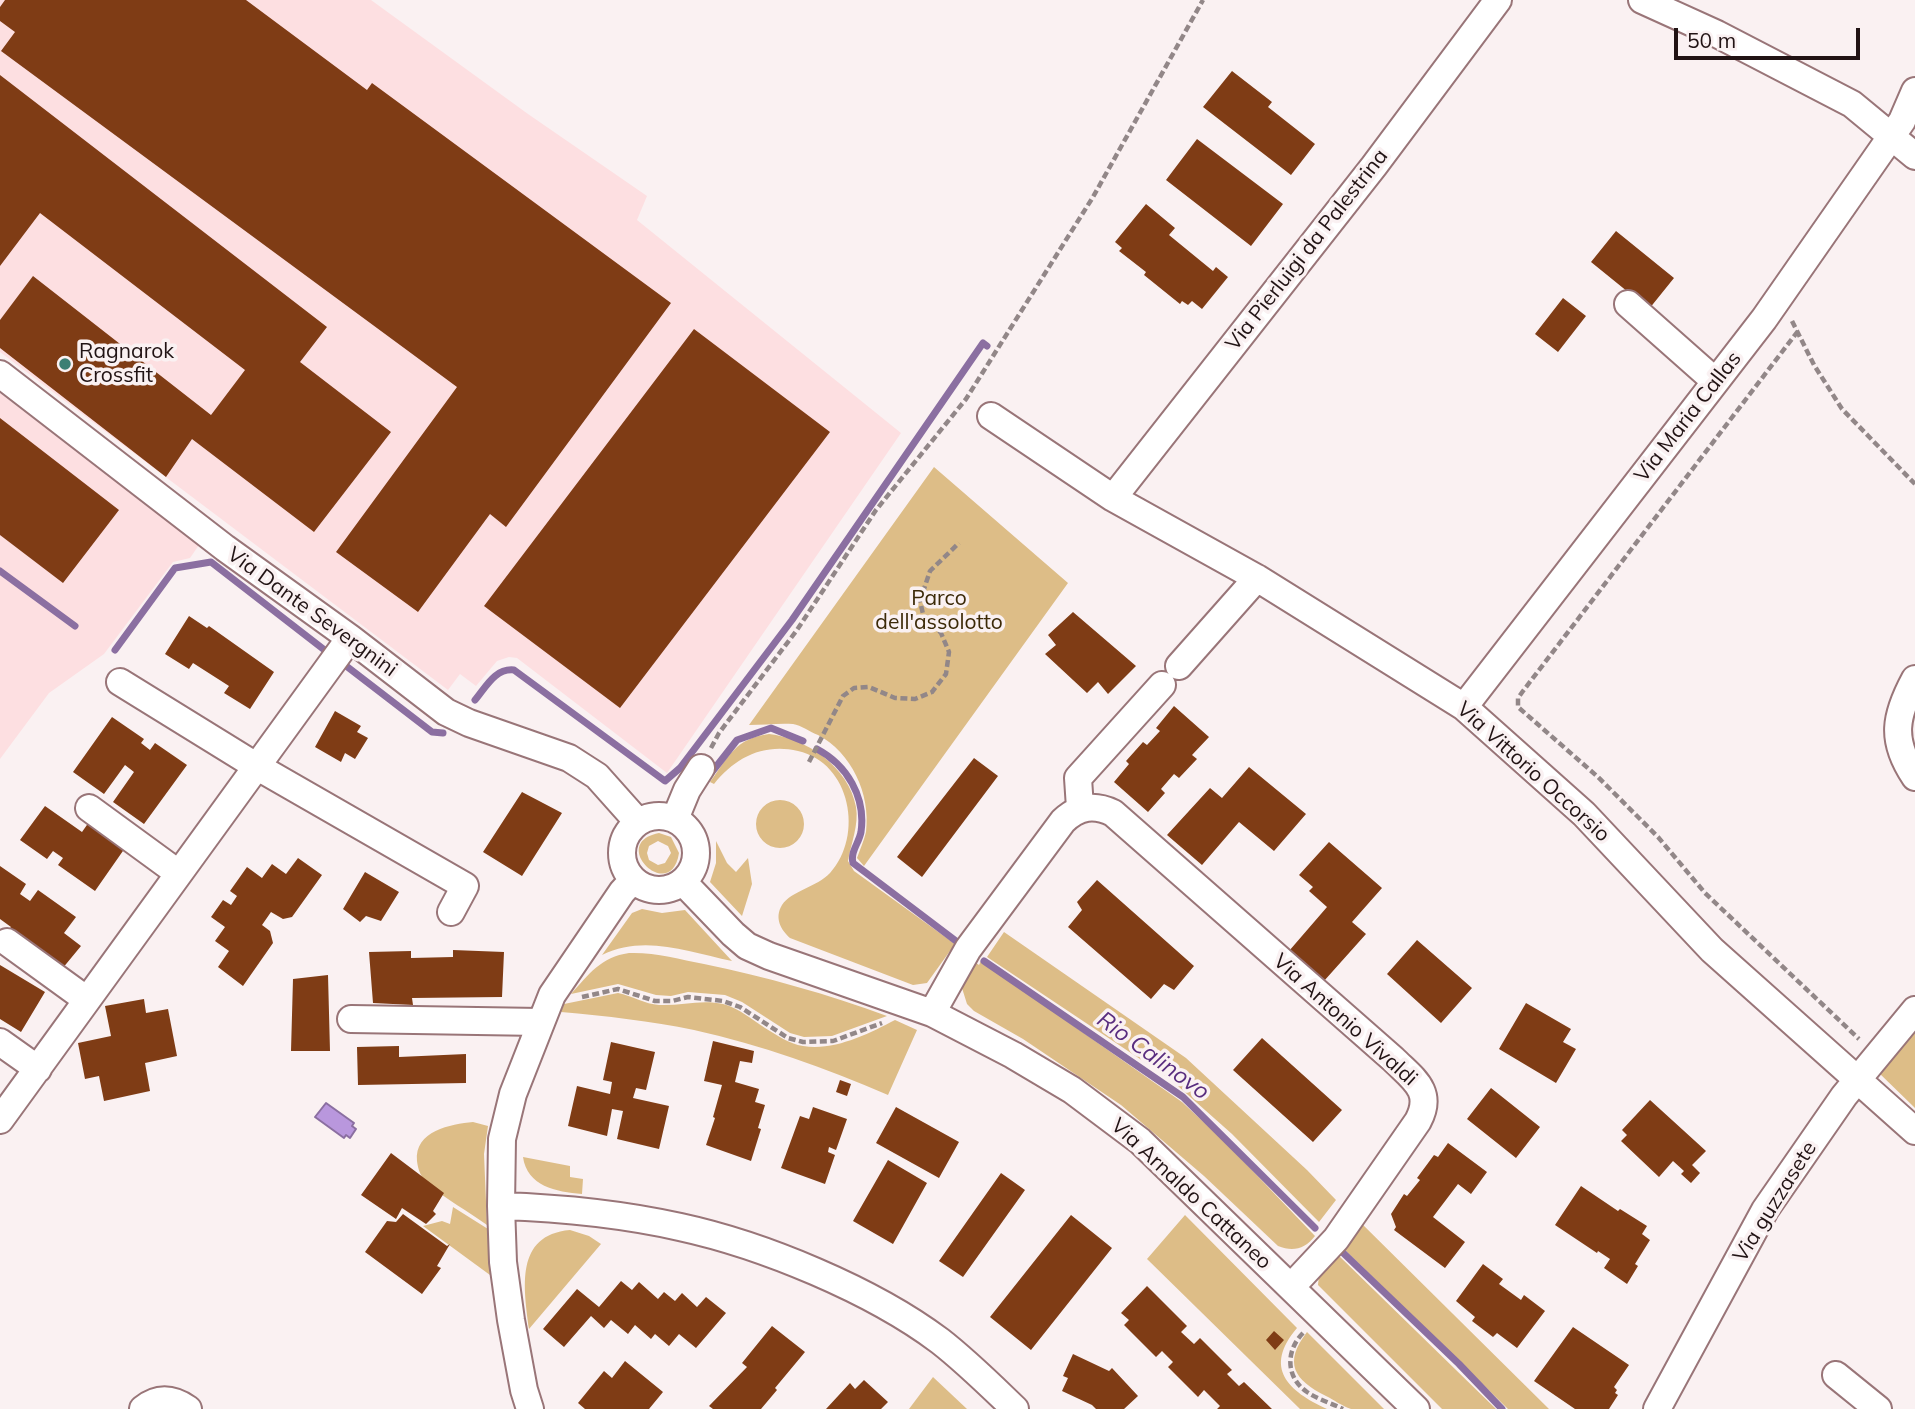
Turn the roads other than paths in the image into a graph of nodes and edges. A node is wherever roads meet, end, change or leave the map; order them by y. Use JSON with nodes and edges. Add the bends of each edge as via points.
{"nodes":[{"id":1,"x":1498,"y":0,"type":"edge"},
{"id":2,"x":1642,"y":0,"type":"edge"},
{"id":3,"x":1915,"y":91,"type":"edge"},
{"id":4,"x":1902,"y":123,"type":"edge"},
{"id":5,"x":1915,"y":156,"type":"edge"},
{"id":6,"x":1629,"y":304,"type":"dead end"},
{"id":7,"x":0,"y":374,"type":"edge"},
{"id":8,"x":1715,"y":382,"type":"junction"},
{"id":9,"x":991,"y":416,"type":"dead end"},
{"id":10,"x":1113,"y":498,"type":"junction"},
{"id":11,"x":1257,"y":578,"type":"junction"},
{"id":12,"x":340,"y":651,"type":"junction"},
{"id":13,"x":1915,"y":679,"type":"edge"},
{"id":14,"x":120,"y":682,"type":"dead end"},
{"id":15,"x":1464,"y":707,"type":"junction"},
{"id":16,"x":256,"y":766,"type":"junction"},
{"id":17,"x":701,"y":768,"type":"road end"},
{"id":18,"x":1915,"y":777,"type":"edge"},
{"id":19,"x":89,"y":808,"type":"dead end"},
{"id":20,"x":1080,"y":808,"type":"junction"},
{"id":21,"x":675,"y":818,"type":"junction"},
{"id":22,"x":638,"y":822,"type":"junction"},
{"id":23,"x":178,"y":873,"type":"junction"},
{"id":24,"x":633,"y":880,"type":"junction"},
{"id":25,"x":683,"y":882,"type":"junction"},
{"id":26,"x":451,"y":912,"type":"dead end"},
{"id":27,"x":7,"y":942,"type":"dead end"},
{"id":28,"x":87,"y":1000,"type":"junction"},
{"id":29,"x":1915,"y":1010,"type":"edge"},
{"id":30,"x":932,"y":1013,"type":"junction"},
{"id":31,"x":351,"y":1020,"type":"dead end"},
{"id":32,"x":540,"y":1022,"type":"junction"},
{"id":33,"x":0,"y":1042,"type":"edge"},
{"id":34,"x":38,"y":1069,"type":"junction"},
{"id":35,"x":1861,"y":1073,"type":"junction"},
{"id":36,"x":0,"y":1121,"type":"edge"},
{"id":37,"x":1915,"y":1131,"type":"edge"},
{"id":38,"x":501,"y":1206,"type":"junction"},
{"id":39,"x":1292,"y":1286,"type":"junction"},
{"id":40,"x":1836,"y":1375,"type":"dead end"},
{"id":41,"x":143,"y":1409,"type":"edge"},
{"id":42,"x":188,"y":1409,"type":"edge"},
{"id":43,"x":530,"y":1409,"type":"edge"},
{"id":44,"x":1015,"y":1409,"type":"edge"},
{"id":45,"x":1416,"y":1409,"type":"edge"},
{"id":46,"x":1657,"y":1409,"type":"edge"},
{"id":47,"x":1878,"y":1409,"type":"edge"}],
"edges":[{"from":1,"to":10,"type":"street","name":"Via Pierluigi da Palestrina"},
{"from":2,"to":4,"type":"street","via":[[1852,104]]},
{"from":3,"to":4,"type":"street","name":"Via Maria Callas"},
{"from":4,"to":5,"type":"street"},
{"from":4,"to":8,"type":"street","name":"Via Maria Callas"},
{"from":6,"to":8,"type":"street"},
{"from":7,"to":12,"type":"street","name":"Via Dante Severgnini","via":[[215,541]]},
{"from":8,"to":15,"type":"street","name":"Via Maria Callas"},
{"from":9,"to":10,"type":"street","name":"Via Vittorio Occorsio"},
{"from":10,"to":11,"type":"street","name":"Via Vittorio Occorsio"},
{"from":11,"to":15,"type":"street","name":"Via Vittorio Occorsio"},
{"from":11,"to":20,"type":"street","via":[[1078,778]]},
{"from":12,"to":16,"type":"street"},
{"from":12,"to":22,"type":"street","name":"Via Dante Severgnini","via":[[469,723],[569,758],[597,776]]},
{"from":13,"to":18,"type":"street","via":[[1900,705],[1897,723]]},
{"from":14,"to":16,"type":"street"},
{"from":15,"to":35,"type":"street","name":"Via Vittorio Occorsio","via":[[1584,814],[1712,950]]},
{"from":16,"to":23,"type":"street"},
{"from":16,"to":26,"type":"street","via":[[465,886]]},
{"from":17,"to":21,"type":"street"},
{"from":19,"to":23,"type":"street"},
{"from":20,"to":30,"type":"street","via":[[1063,821],[968,949]]},
{"from":20,"to":39,"type":"street","name":"Via Antonio Vivaldi","via":[[1113,813],[1393,1059],[1421,1089],[1425,1109],[1418,1121],[1336,1239]]},
{"from":21,"to":22,"type":"street","via":[[662,815]]},
{"from":21,"to":25,"type":"street","via":[[693,836],[696,848],[696,861]]},
{"from":22,"to":24,"type":"street","via":[[621,850]]},
{"from":23,"to":28,"type":"street"},
{"from":24,"to":25,"type":"street","via":[[652,890],[674,888]]},
{"from":24,"to":32,"type":"street","via":[[552,995]]},
{"from":25,"to":30,"type":"street","name":"Via Arnaldo Cattaneo","via":[[747,946]]},
{"from":27,"to":28,"type":"street"},
{"from":28,"to":34,"type":"street"},
{"from":29,"to":35,"type":"street","name":"Via guzzasete"},
{"from":30,"to":39,"type":"street","name":"Via Arnaldo Cattaneo","via":[[1072,1090],[1140,1141]]},
{"from":31,"to":32,"type":"street"},
{"from":32,"to":38,"type":"street","via":[[502,1139]]},
{"from":33,"to":34,"type":"street"},
{"from":34,"to":36,"type":"street"},
{"from":35,"to":37,"type":"street","name":"Via Vittorio Occorsio"},
{"from":35,"to":46,"type":"street","name":"Via guzzasete","via":[[1765,1210]]},
{"from":38,"to":43,"type":"street","via":[[511,1320]]},
{"from":38,"to":44,"type":"street","via":[[680,1227],[774,1254],[903,1316],[941,1342]]},
{"from":39,"to":45,"type":"street","name":"Via Arnaldo Cattaneo"},
{"from":40,"to":47,"type":"street"},
{"from":41,"to":42,"type":"street","via":[[171,1400]]}]}
